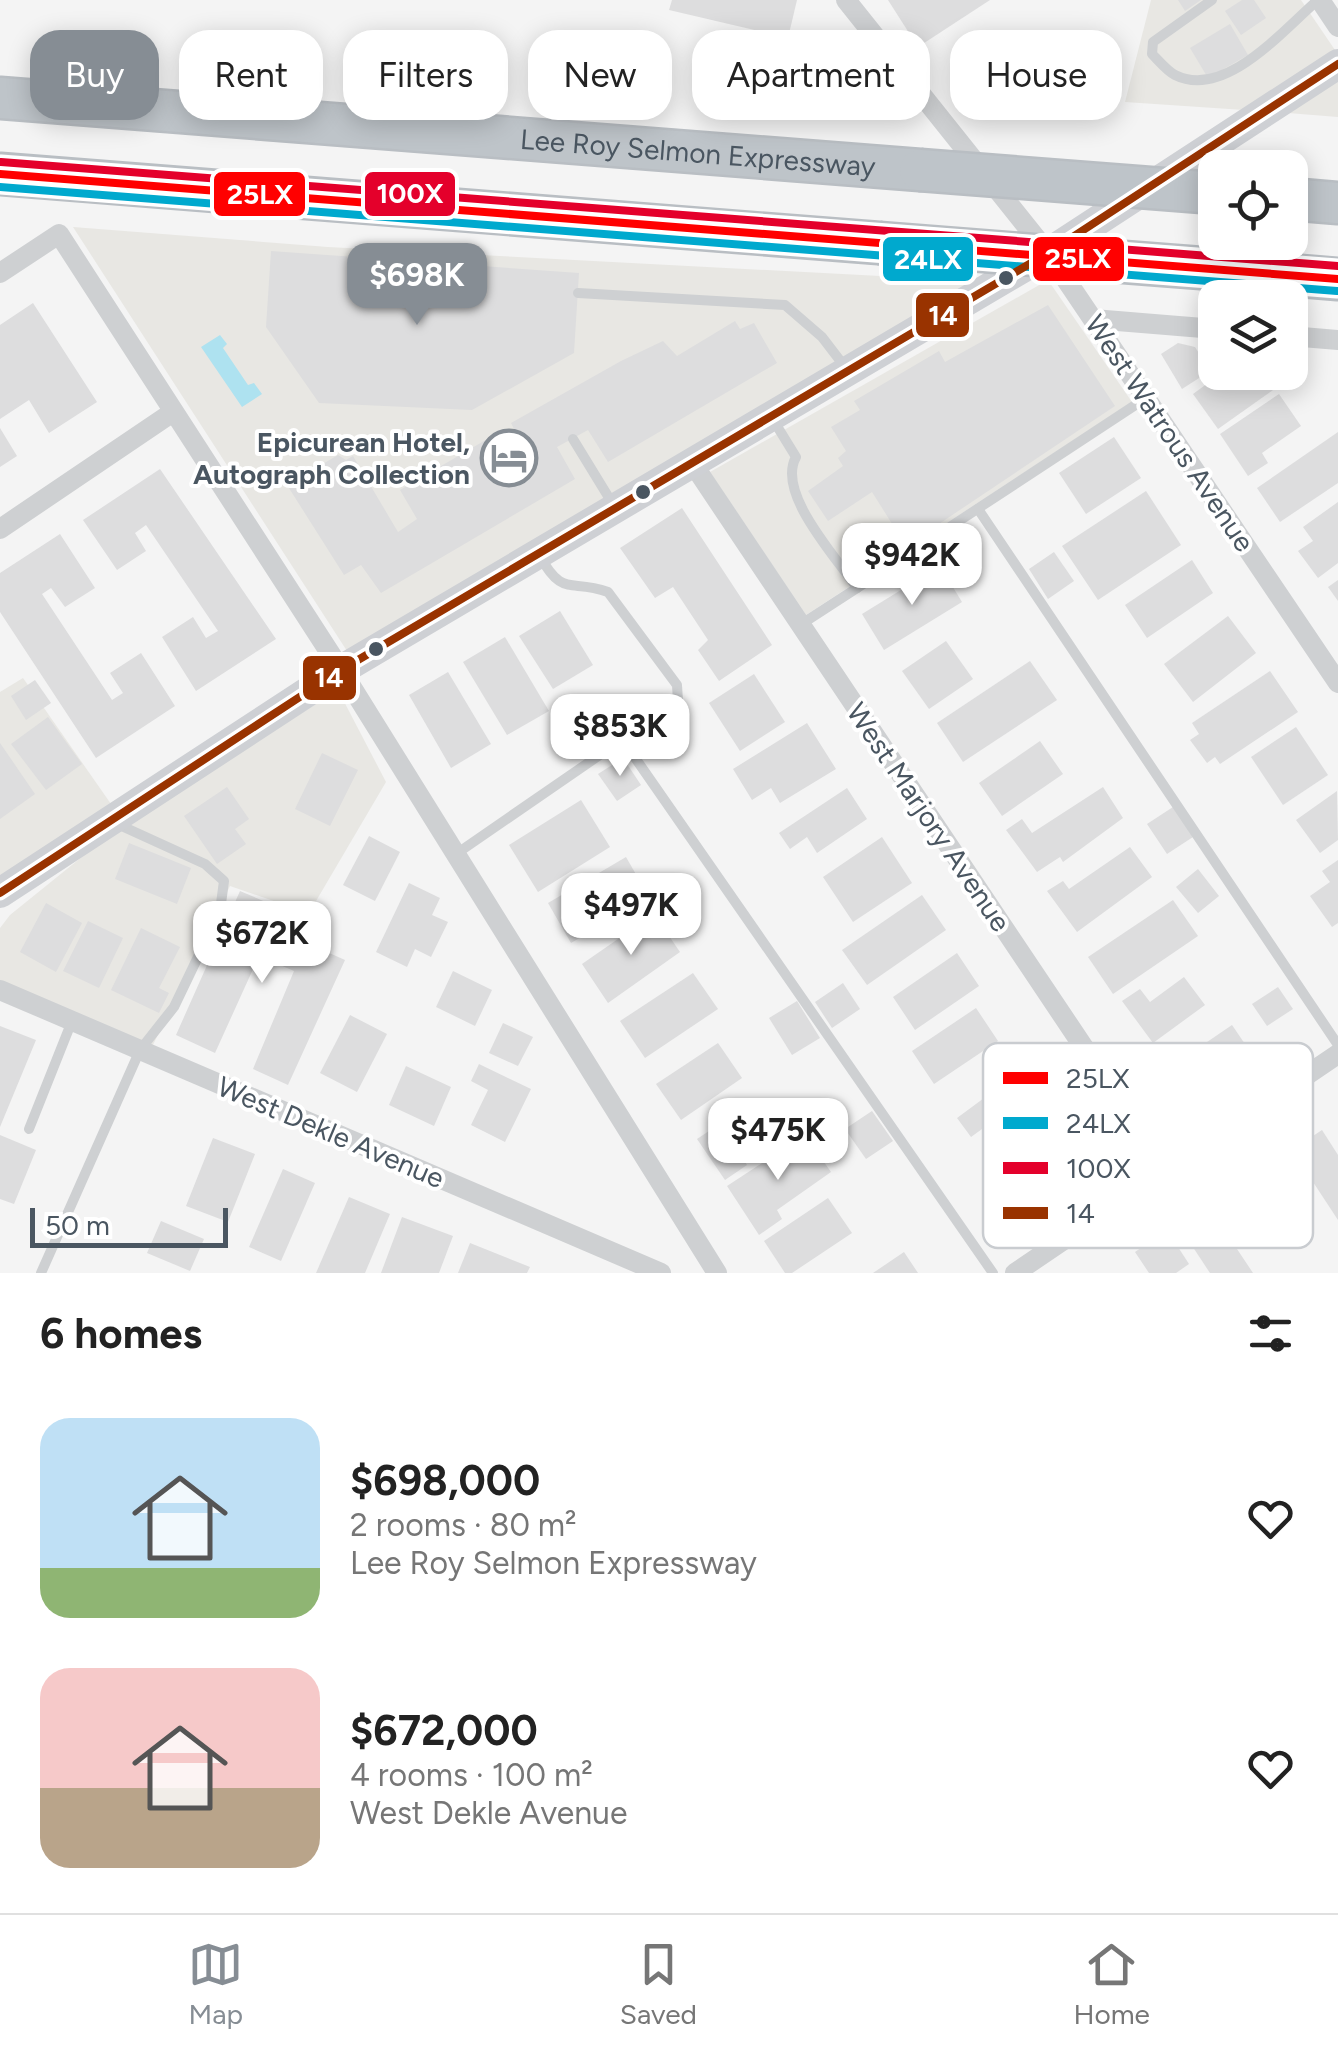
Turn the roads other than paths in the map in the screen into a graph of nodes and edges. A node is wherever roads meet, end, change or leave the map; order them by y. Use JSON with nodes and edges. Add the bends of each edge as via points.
{"nodes":[{"id":1,"x":846,"y":0,"type":"edge"},
{"id":2,"x":1212,"y":0,"type":"edge"},
{"id":3,"x":1319,"y":0,"type":"edge"},
{"id":4,"x":1338,"y":27,"type":"edge"},
{"id":5,"x":1338,"y":64,"type":"edge"},
{"id":6,"x":0,"y":98,"type":"edge"},
{"id":7,"x":0,"y":174,"type":"edge"},
{"id":8,"x":1198,"y":192,"type":"edge"},
{"id":9,"x":1308,"y":200,"type":"edge"},
{"id":10,"x":1334,"y":202,"type":"edge"},
{"id":11,"x":1048,"y":253,"type":"junction"},
{"id":12,"x":0,"y":273,"type":"edge"},
{"id":13,"x":1338,"y":278,"type":"edge"},
{"id":14,"x":578,"y":294,"type":"dead end"},
{"id":15,"x":1093,"y":319,"type":"junction"},
{"id":16,"x":1198,"y":328,"type":"edge"},
{"id":17,"x":1308,"y":338,"type":"edge"},
{"id":18,"x":1336,"y":342,"type":"edge"},
{"id":19,"x":848,"y":372,"type":"junction"},
{"id":20,"x":1146,"y":398,"type":"junction"},
{"id":21,"x":172,"y":412,"type":"junction"},
{"id":22,"x":772,"y":418,"type":"junction"},
{"id":23,"x":572,"y":439,"type":"dead end"},
{"id":24,"x":693,"y":464,"type":"junction"},
{"id":25,"x":616,"y":509,"type":"junction"},
{"id":26,"x":978,"y":509,"type":"junction"},
{"id":27,"x":0,"y":529,"type":"edge"},
{"id":28,"x":539,"y":554,"type":"junction"},
{"id":29,"x":857,"y":588,"type":"junction"},
{"id":30,"x":800,"y":625,"type":"junction"},
{"id":31,"x":341,"y":670,"type":"junction"},
{"id":32,"x":1338,"y":684,"type":"edge"},
{"id":33,"x":622,"y":740,"type":"junction"},
{"id":34,"x":110,"y":821,"type":"junction"},
{"id":35,"x":456,"y":854,"type":"junction"},
{"id":36,"x":0,"y":893,"type":"edge"},
{"id":37,"x":0,"y":990,"type":"edge"},
{"id":38,"x":72,"y":1021,"type":"junction"},
{"id":39,"x":1081,"y":1043,"type":"edge"},
{"id":40,"x":1338,"y":1045,"type":"edge"},
{"id":41,"x":140,"y":1050,"type":"junction"},
{"id":42,"x":1338,"y":1054,"type":"edge"},
{"id":43,"x":1313,"y":1071,"type":"edge"},
{"id":44,"x":29,"y":1130,"type":"dead end"},
{"id":45,"x":1052,"y":1248,"type":"edge"},
{"id":46,"x":41,"y":1273,"type":"edge"},
{"id":47,"x":662,"y":1273,"type":"edge"},
{"id":48,"x":717,"y":1273,"type":"edge"},
{"id":49,"x":993,"y":1273,"type":"edge"},
{"id":50,"x":1015,"y":1273,"type":"edge"}],
"edges":[{"from":1,"to":11,"type":"street","name":"West Watrous Avenue"},
{"from":2,"to":3,"type":"lane","via":[[1153,42],[1152,54],[1175,75],[1202,82],[1229,76]]},
{"from":3,"to":4,"type":"street"},
{"from":5,"to":11,"type":"main road"},
{"from":6,"to":8,"type":"highway","name":"Lee Roy Selmon Expressway","bridge":true},
{"from":7,"to":13,"type":"highway","bridge":true},
{"from":9,"to":10,"type":"highway"},
{"from":11,"to":15,"type":"street","name":"West Watrous Avenue"},
{"from":11,"to":19,"type":"main road"},
{"from":12,"to":21,"type":"street","via":[[58,234]]},
{"from":14,"to":19,"type":"lane","via":[[785,305],[822,337]]},
{"from":15,"to":16,"type":"street"},
{"from":15,"to":20,"type":"street","name":"West Watrous Avenue"},
{"from":17,"to":18,"type":"street"},
{"from":19,"to":22,"type":"main road"},
{"from":20,"to":26,"type":"lane"},
{"from":20,"to":32,"type":"street","name":"West Watrous Avenue"},
{"from":21,"to":27,"type":"street"},
{"from":21,"to":31,"type":"street"},
{"from":22,"to":24,"type":"main road"},
{"from":22,"to":29,"type":"lane","via":[[796,457],[789,482],[798,501]]},
{"from":23,"to":25,"type":"lane"},
{"from":24,"to":25,"type":"main road"},
{"from":24,"to":30,"type":"street","name":"West Marjory Avenue"},
{"from":25,"to":28,"type":"main road"},
{"from":26,"to":29,"type":"lane"},
{"from":26,"to":40,"type":"lane"},
{"from":28,"to":31,"type":"main road"},
{"from":28,"to":33,"type":"lane","via":[[554,582],[608,592],[677,686],[678,701]]},
{"from":29,"to":30,"type":"lane"},
{"from":30,"to":39,"type":"street","name":"West Marjory Avenue"},
{"from":31,"to":34,"type":"main road"},
{"from":31,"to":35,"type":"street"},
{"from":33,"to":35,"type":"lane"},
{"from":33,"to":49,"type":"lane"},
{"from":34,"to":36,"type":"main road"},
{"from":34,"to":41,"type":"lane","via":[[205,864],[224,881],[220,911],[174,1007]]},
{"from":35,"to":48,"type":"street"},
{"from":37,"to":38,"type":"street","name":"West Dekle Avenue"},
{"from":38,"to":41,"type":"street","name":"West Dekle Avenue"},
{"from":38,"to":44,"type":"lane"},
{"from":41,"to":46,"type":"lane"},
{"from":41,"to":47,"type":"street","name":"West Dekle Avenue"},
{"from":42,"to":43,"type":"street"},
{"from":45,"to":50,"type":"street"}]}
